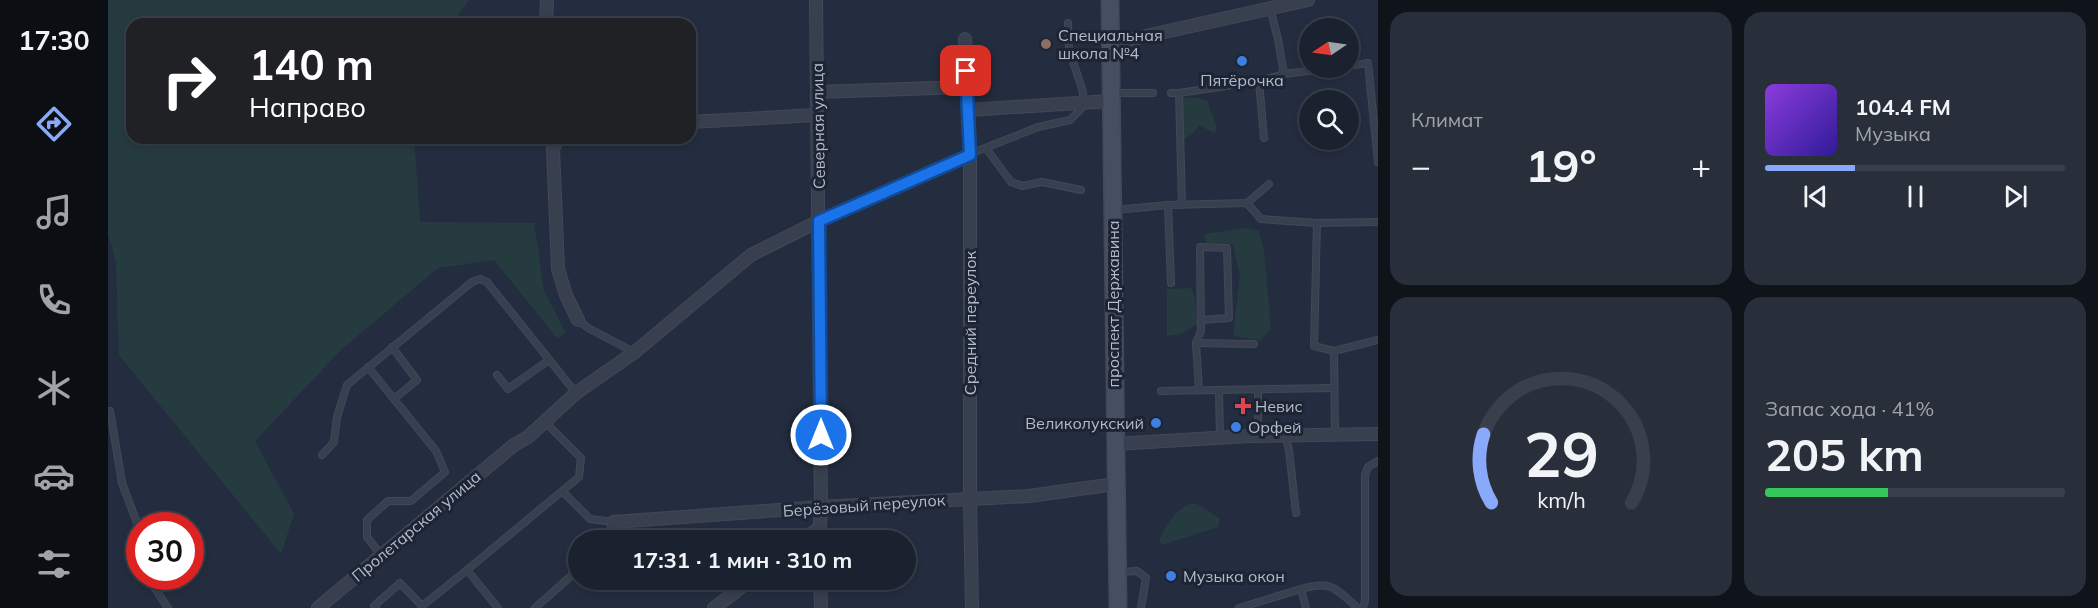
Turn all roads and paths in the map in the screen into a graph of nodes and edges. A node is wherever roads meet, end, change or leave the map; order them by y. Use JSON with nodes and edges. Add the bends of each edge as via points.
{"nodes":[{"id":1,"x":547,"y":0,"type":"edge"},
{"id":2,"x":816,"y":0,"type":"edge"},
{"id":3,"x":1110,"y":0,"type":"edge"},
{"id":4,"x":1308,"y":0,"type":"edge"},
{"id":5,"x":1270,"y":8,"type":"junction"},
{"id":6,"x":546,"y":18,"type":"edge"},
{"id":7,"x":1068,"y":23,"type":"dead end"},
{"id":8,"x":965,"y":39,"type":"dead end"},
{"id":9,"x":1110,"y":44,"type":"junction"},
{"id":10,"x":1359,"y":64,"type":"edge"},
{"id":11,"x":1299,"y":72,"type":"edge"},
{"id":12,"x":1284,"y":74,"type":"junction"},
{"id":13,"x":1258,"y":81,"type":"junction"},
{"id":14,"x":966,"y":87,"type":"junction"},
{"id":15,"x":817,"y":92,"type":"junction"},
{"id":16,"x":1154,"y":93,"type":"dead end"},
{"id":17,"x":1171,"y":93,"type":"dead end"},
{"id":18,"x":1179,"y":93,"type":"junction"},
{"id":19,"x":1111,"y":97,"type":"junction"},
{"id":20,"x":1083,"y":103,"type":"junction"},
{"id":21,"x":968,"y":110,"type":"junction"},
{"id":22,"x":817,"y":115,"type":"junction"},
{"id":23,"x":696,"y":122,"type":"edge"},
{"id":24,"x":1264,"y":138,"type":"dead end"},
{"id":25,"x":555,"y":144,"type":"edge"},
{"id":26,"x":986,"y":148,"type":"junction"},
{"id":27,"x":970,"y":155,"type":"junction"},
{"id":28,"x":1378,"y":162,"type":"edge"},
{"id":29,"x":1269,"y":184,"type":"dead end"},
{"id":30,"x":1081,"y":190,"type":"dead end"},
{"id":31,"x":1247,"y":203,"type":"junction"},
{"id":32,"x":1168,"y":205,"type":"junction"},
{"id":33,"x":1182,"y":205,"type":"junction"},
{"id":34,"x":1113,"y":210,"type":"junction"},
{"id":35,"x":819,"y":221,"type":"junction"},
{"id":36,"x":1378,"y":222,"type":"edge"},
{"id":37,"x":1317,"y":223,"type":"junction"},
{"id":38,"x":1171,"y":283,"type":"dead end"},
{"id":39,"x":578,"y":320,"type":"joint"},
{"id":40,"x":1201,"y":320,"type":"junction"},
{"id":41,"x":1378,"y":340,"type":"edge"},
{"id":42,"x":1196,"y":343,"type":"junction"},
{"id":43,"x":1254,"y":344,"type":"dead end"},
{"id":44,"x":392,"y":347,"type":"junction"},
{"id":45,"x":1334,"y":351,"type":"junction"},
{"id":46,"x":635,"y":352,"type":"junction"},
{"id":47,"x":549,"y":360,"type":"junction"},
{"id":48,"x":368,"y":367,"type":"junction"},
{"id":49,"x":497,"y":375,"type":"dead end"},
{"id":50,"x":1334,"y":388,"type":"junction"},
{"id":51,"x":1200,"y":390,"type":"junction"},
{"id":52,"x":1258,"y":390,"type":"junction"},
{"id":53,"x":1220,"y":391,"type":"junction"},
{"id":54,"x":1161,"y":392,"type":"dead end"},
{"id":55,"x":576,"y":393,"type":"junction"},
{"id":56,"x":394,"y":399,"type":"junction"},
{"id":57,"x":110,"y":411,"type":"dead end"},
{"id":58,"x":544,"y":421,"type":"junction"},
{"id":59,"x":1335,"y":434,"type":"junction"},
{"id":60,"x":1378,"y":434,"type":"edge"},
{"id":61,"x":1285,"y":435,"type":"junction"},
{"id":62,"x":1249,"y":436,"type":"junction"},
{"id":63,"x":1221,"y":438,"type":"junction"},
{"id":64,"x":1114,"y":444,"type":"junction"},
{"id":65,"x":322,"y":455,"type":"dead end"},
{"id":66,"x":1378,"y":461,"type":"edge"},
{"id":67,"x":1115,"y":484,"type":"junction"},
{"id":68,"x":563,"y":492,"type":"junction"},
{"id":69,"x":970,"y":498,"type":"junction"},
{"id":70,"x":821,"y":507,"type":"junction"},
{"id":71,"x":133,"y":512,"type":"edge"},
{"id":72,"x":1296,"y":513,"type":"dead end"},
{"id":73,"x":612,"y":522,"type":"junction"},
{"id":74,"x":609,"y":530,"type":"edge"},
{"id":75,"x":819,"y":530,"type":"edge"},
{"id":76,"x":381,"y":555,"type":"junction"},
{"id":77,"x":467,"y":570,"type":"junction"},
{"id":78,"x":1117,"y":573,"type":"junction"},
{"id":79,"x":568,"y":579,"type":"edge"},
{"id":80,"x":1301,"y":589,"type":"junction"},
{"id":81,"x":157,"y":590,"type":"edge"},
{"id":82,"x":738,"y":590,"type":"edge"},
{"id":83,"x":820,"y":590,"type":"edge"},
{"id":84,"x":168,"y":608,"type":"edge"},
{"id":85,"x":318,"y":608,"type":"edge"},
{"id":86,"x":376,"y":608,"type":"edge"},
{"id":87,"x":498,"y":608,"type":"edge"},
{"id":88,"x":535,"y":608,"type":"edge"},
{"id":89,"x":714,"y":608,"type":"edge"},
{"id":90,"x":821,"y":608,"type":"edge"},
{"id":91,"x":972,"y":608,"type":"edge"},
{"id":92,"x":1118,"y":608,"type":"edge"},
{"id":93,"x":1141,"y":608,"type":"edge"},
{"id":94,"x":1239,"y":608,"type":"edge"},
{"id":95,"x":1306,"y":608,"type":"edge"},
{"id":96,"x":1358,"y":608,"type":"edge"},
{"id":97,"x":1363,"y":608,"type":"edge"}],
"edges":[{"from":1,"to":6,"type":"street"},
{"from":2,"to":15,"type":"street","name":"Северная улица"},
{"from":3,"to":9,"type":"main road","name":"проспект Державина"},
{"from":4,"to":5,"type":"street"},
{"from":5,"to":9,"type":"street"},
{"from":5,"to":12,"type":"lane"},
{"from":7,"to":20,"type":"lane","via":[[1069,49]]},
{"from":8,"to":14,"type":"street","name":"Средний переулок"},
{"from":9,"to":19,"type":"main road","name":"проспект Державина"},
{"from":10,"to":28,"type":"lane","via":[[1368,63]]},
{"from":11,"to":12,"type":"lane"},
{"from":12,"to":13,"type":"lane"},
{"from":13,"to":18,"type":"lane"},
{"from":13,"to":24,"type":"lane"},
{"from":14,"to":15,"type":"street"},
{"from":14,"to":21,"type":"street","name":"Средний переулок"},
{"from":15,"to":22,"type":"street","name":"Северная улица"},
{"from":16,"to":19,"type":"lane"},
{"from":17,"to":18,"type":"lane"},
{"from":18,"to":33,"type":"lane"},
{"from":19,"to":20,"type":"street"},
{"from":19,"to":34,"type":"main road","name":"проспект Державина"},
{"from":20,"to":21,"type":"street"},
{"from":20,"to":26,"type":"lane","via":[[1070,120],[1038,127]]},
{"from":21,"to":27,"type":"street","name":"Средний переулок"},
{"from":22,"to":23,"type":"street"},
{"from":22,"to":35,"type":"street","name":"Северная улица"},
{"from":25,"to":39,"type":"street","via":[[558,269]]},
{"from":26,"to":27,"type":"lane"},
{"from":26,"to":30,"type":"lane","via":[[1011,182],[1023,186],[1042,182]]},
{"from":27,"to":35,"type":"street","name":"Пролетарская улица"},
{"from":27,"to":69,"type":"street","name":"Средний переулок"},
{"from":29,"to":31,"type":"lane"},
{"from":31,"to":33,"type":"lane"},
{"from":31,"to":37,"type":"lane","via":[[1261,219]]},
{"from":32,"to":33,"type":"lane"},
{"from":32,"to":34,"type":"lane"},
{"from":32,"to":38,"type":"lane"},
{"from":34,"to":64,"type":"main road","name":"проспект Державина"},
{"from":35,"to":46,"type":"street","name":"Пролетарская улица","via":[[751,255]]},
{"from":35,"to":70,"type":"street","name":"Северная улица"},
{"from":36,"to":37,"type":"lane"},
{"from":37,"to":45,"type":"lane","via":[[1314,346]]},
{"from":39,"to":46,"type":"lane"},
{"from":40,"to":40,"type":"lane","via":[[1200,247],[1227,248],[1228,318]]},
{"from":40,"to":42,"type":"lane"},
{"from":41,"to":45,"type":"lane"},
{"from":42,"to":43,"type":"lane"},
{"from":42,"to":51,"type":"lane"},
{"from":44,"to":47,"type":"lane","via":[[480,279],[487,282]]},
{"from":44,"to":48,"type":"lane"},
{"from":44,"to":56,"type":"lane","via":[[417,380]]},
{"from":45,"to":50,"type":"lane"},
{"from":46,"to":55,"type":"street","name":"Пролетарская улица"},
{"from":47,"to":49,"type":"lane","via":[[508,389]]},
{"from":47,"to":55,"type":"lane"},
{"from":48,"to":56,"type":"lane"},
{"from":48,"to":65,"type":"lane","via":[[347,385],[334,442]]},
{"from":50,"to":52,"type":"lane"},
{"from":50,"to":59,"type":"lane"},
{"from":51,"to":53,"type":"lane"},
{"from":51,"to":54,"type":"lane"},
{"from":52,"to":53,"type":"lane"},
{"from":52,"to":62,"type":"lane","via":[[1258,430]]},
{"from":53,"to":63,"type":"lane"},
{"from":55,"to":58,"type":"street","name":"Пролетарская улица"},
{"from":56,"to":76,"type":"lane","via":[[436,451],[445,472],[411,501],[388,501],[367,520],[367,537]]},
{"from":57,"to":71,"type":"lane","via":[[122,483]]},
{"from":58,"to":68,"type":"lane","via":[[581,458],[579,477]]},
{"from":58,"to":76,"type":"street","name":"Пролетарская улица"},
{"from":59,"to":60,"type":"street"},
{"from":59,"to":61,"type":"street"},
{"from":61,"to":62,"type":"street"},
{"from":61,"to":72,"type":"lane"},
{"from":62,"to":63,"type":"street"},
{"from":63,"to":64,"type":"street"},
{"from":64,"to":67,"type":"main road","name":"проспект Державина"},
{"from":66,"to":97,"type":"lane","via":[[1368,467],[1365,475]]},
{"from":67,"to":69,"type":"street","name":"Берёзовый переулок","via":[[1029,496]]},
{"from":67,"to":78,"type":"main road","name":"проспект Державина"},
{"from":68,"to":73,"type":"lane","via":[[590,519]]},
{"from":68,"to":77,"type":"lane"},
{"from":69,"to":70,"type":"street","name":"Берёзовый переулок"},
{"from":69,"to":91,"type":"street","name":"Средний переулок"},
{"from":70,"to":73,"type":"street","name":"Берёзовый переулок"},
{"from":70,"to":75,"type":"street","name":"Северная улица"},
{"from":73,"to":74,"type":"lane"},
{"from":76,"to":85,"type":"street","name":"Пролетарская улица"},
{"from":77,"to":86,"type":"lane","via":[[422,606],[400,583]]},
{"from":77,"to":87,"type":"lane"},
{"from":78,"to":92,"type":"main road","name":"проспект Державина"},
{"from":78,"to":93,"type":"lane","via":[[1137,571],[1146,579]]},
{"from":79,"to":88,"type":"lane"},
{"from":80,"to":94,"type":"lane"},
{"from":80,"to":95,"type":"lane"},
{"from":80,"to":96,"type":"lane","via":[[1319,584],[1334,588]]},
{"from":81,"to":84,"type":"lane"},
{"from":82,"to":89,"type":"street"},
{"from":83,"to":90,"type":"street"}]}
